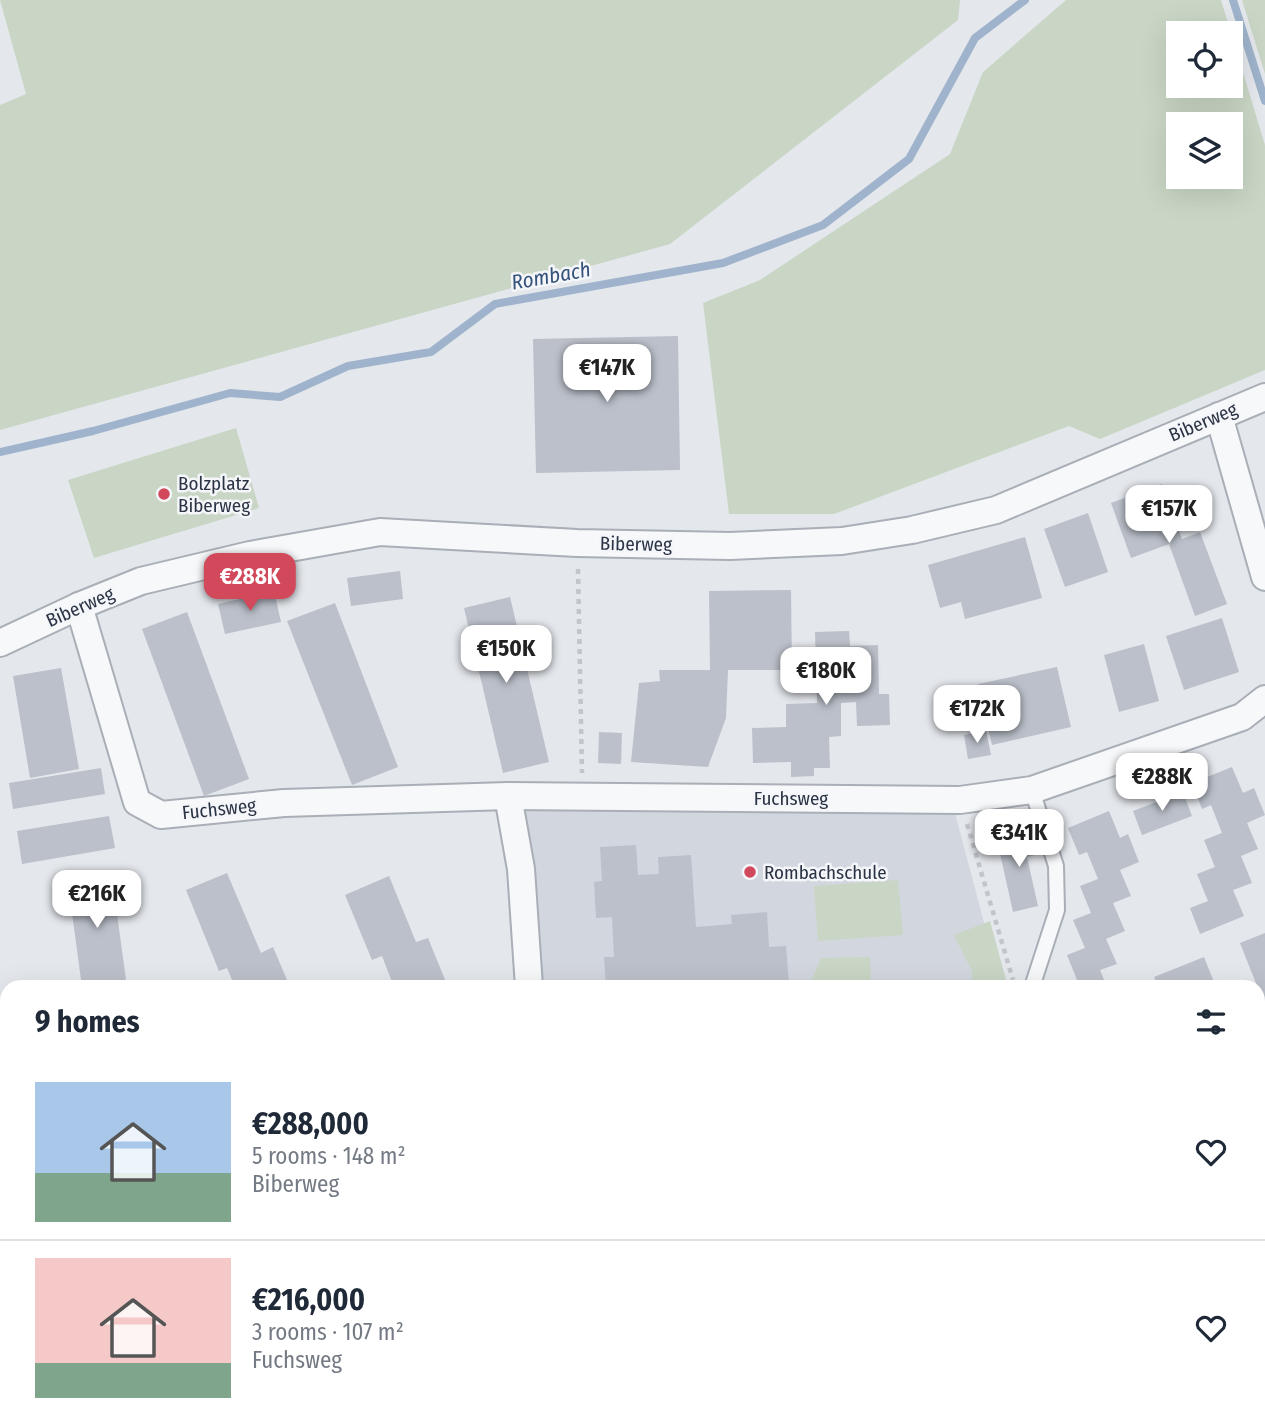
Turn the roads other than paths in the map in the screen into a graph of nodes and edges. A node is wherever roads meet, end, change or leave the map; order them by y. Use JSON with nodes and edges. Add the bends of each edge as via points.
{"nodes":[{"id":1,"x":1265,"y":397,"type":"edge"},
{"id":2,"x":1219,"y":416,"type":"junction"},
{"id":3,"x":1265,"y":577,"type":"edge"},
{"id":4,"x":79,"y":606,"type":"junction"},
{"id":5,"x":0,"y":643,"type":"edge"},
{"id":6,"x":1265,"y":699,"type":"edge"},
{"id":7,"x":1031,"y":790,"type":"junction"},
{"id":8,"x":508,"y":796,"type":"junction"},
{"id":9,"x":529,"y":980,"type":"edge"},
{"id":10,"x":1034,"y":980,"type":"edge"}],
"edges":[{"from":1,"to":2,"type":"street","name":"Biberweg"},
{"from":2,"to":3,"type":"street"},
{"from":2,"to":4,"type":"street","name":"Biberweg","via":[[996,510],[912,530],[817,542],[730,546],[380,532],[250,555],[141,581]]},
{"from":4,"to":5,"type":"street","name":"Biberweg"},
{"from":4,"to":8,"type":"street","name":"Fuchsweg","via":[[138,802],[161,815],[284,803]]},
{"from":6,"to":7,"type":"street","name":"Fuchsweg","via":[[1242,717]]},
{"from":7,"to":8,"type":"street","name":"Fuchsweg","via":[[960,800]]},
{"from":7,"to":10,"type":"lane","via":[[1056,866],[1057,911]]},
{"from":8,"to":9,"type":"street","via":[[521,869]]}]}
